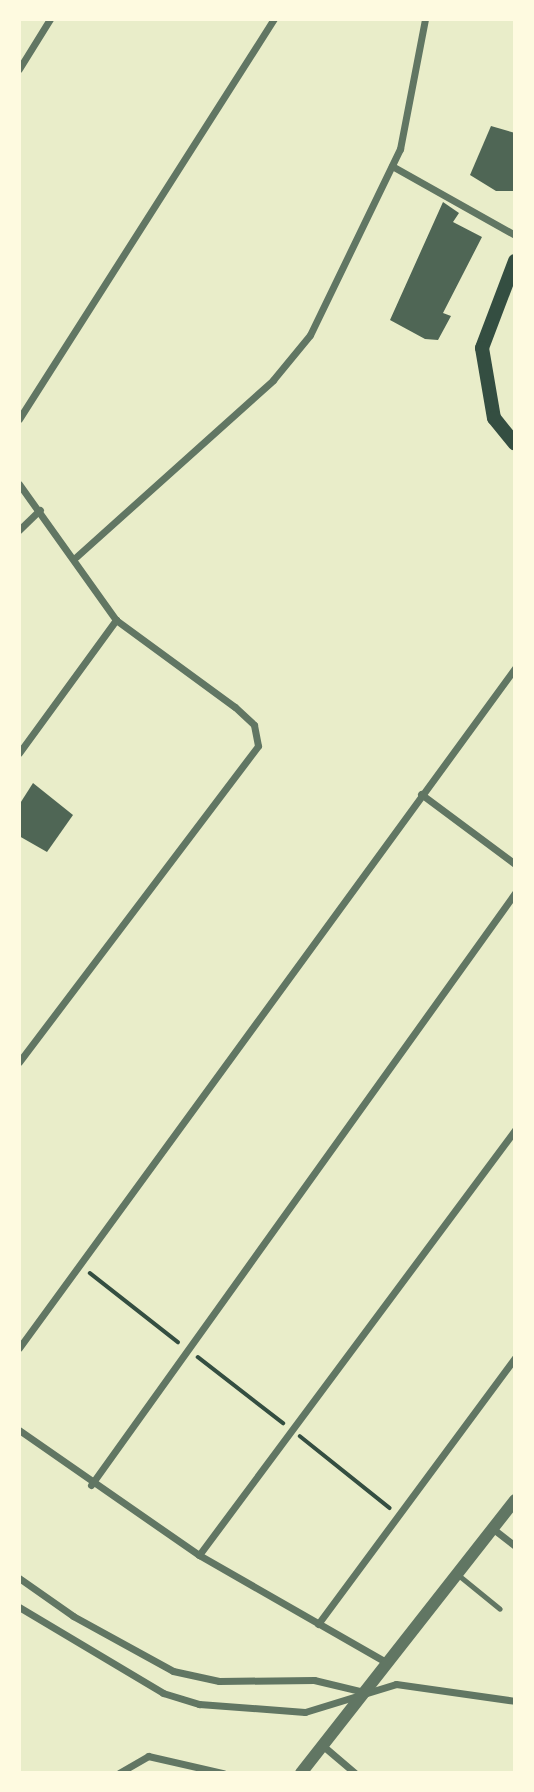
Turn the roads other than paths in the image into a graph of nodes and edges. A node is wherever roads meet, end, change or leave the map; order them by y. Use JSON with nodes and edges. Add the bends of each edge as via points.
{"nodes":[{"id":1,"x":50,"y":19,"type":"edge"},
{"id":2,"x":274,"y":19,"type":"edge"},
{"id":3,"x":425,"y":19,"type":"edge"},
{"id":4,"x":19,"y":69,"type":"edge"},
{"id":5,"x":392,"y":166,"type":"junction"},
{"id":6,"x":515,"y":235,"type":"edge"},
{"id":7,"x":515,"y":261,"type":"edge"},
{"id":8,"x":19,"y":419,"type":"edge"},
{"id":9,"x":515,"y":444,"type":"edge"},
{"id":10,"x":19,"y":484,"type":"edge"},
{"id":11,"x":40,"y":510,"type":"junction"},
{"id":12,"x":19,"y":530,"type":"edge"},
{"id":13,"x":76,"y":557,"type":"junction"},
{"id":14,"x":116,"y":620,"type":"junction"},
{"id":15,"x":515,"y":668,"type":"edge"},
{"id":16,"x":19,"y":753,"type":"edge"},
{"id":17,"x":421,"y":794,"type":"junction"},
{"id":18,"x":515,"y":864,"type":"edge"},
{"id":19,"x":515,"y":893,"type":"edge"},
{"id":20,"x":19,"y":1062,"type":"edge"},
{"id":21,"x":515,"y":1130,"type":"edge"},
{"id":22,"x":19,"y":1348,"type":"edge"},
{"id":23,"x":515,"y":1358,"type":"edge"},
{"id":24,"x":19,"y":1430,"type":"edge"},
{"id":25,"x":91,"y":1485,"type":"junction"},
{"id":26,"x":515,"y":1500,"type":"edge"},
{"id":27,"x":492,"y":1528,"type":"junction"},
{"id":28,"x":515,"y":1546,"type":"edge"},
{"id":29,"x":200,"y":1555,"type":"junction"},
{"id":30,"x":457,"y":1574,"type":"junction"},
{"id":31,"x":19,"y":1578,"type":"edge"},
{"id":32,"x":19,"y":1607,"type":"edge"},
{"id":33,"x":500,"y":1609,"type":"dead end"},
{"id":34,"x":318,"y":1624,"type":"junction"},
{"id":35,"x":386,"y":1662,"type":"junction"},
{"id":36,"x":365,"y":1692,"type":"junction"},
{"id":37,"x":515,"y":1701,"type":"edge"},
{"id":38,"x":322,"y":1745,"type":"junction"},
{"id":39,"x":119,"y":1773,"type":"edge"},
{"id":40,"x":223,"y":1773,"type":"edge"},
{"id":41,"x":301,"y":1773,"type":"edge"},
{"id":42,"x":355,"y":1773,"type":"edge"}],
"edges":[{"from":1,"to":4,"type":"street"},
{"from":2,"to":8,"type":"street"},
{"from":3,"to":5,"type":"street","via":[[414,97]]},
{"from":5,"to":6,"type":"street"},
{"from":5,"to":13,"type":"street","via":[[310,335],[273,380]]},
{"from":7,"to":9,"type":"main road","via":[[482,348],[494,418]]},
{"from":10,"to":11,"type":"street"},
{"from":11,"to":12,"type":"street"},
{"from":11,"to":13,"type":"street"},
{"from":13,"to":14,"type":"street"},
{"from":14,"to":16,"type":"street"},
{"from":14,"to":20,"type":"street","via":[[235,708],[254,725],[258,746]]},
{"from":15,"to":17,"type":"street"},
{"from":17,"to":18,"type":"street"},
{"from":17,"to":22,"type":"street"},
{"from":19,"to":25,"type":"street"},
{"from":21,"to":29,"type":"street"},
{"from":23,"to":34,"type":"street"},
{"from":24,"to":25,"type":"street"},
{"from":25,"to":29,"type":"street"},
{"from":26,"to":27,"type":"street"},
{"from":27,"to":28,"type":"street"},
{"from":27,"to":30,"type":"street"},
{"from":29,"to":34,"type":"street"},
{"from":30,"to":33,"type":"lane"},
{"from":30,"to":35,"type":"street"},
{"from":31,"to":36,"type":"street","via":[[73,1616],[173,1671],[219,1681],[314,1680]]},
{"from":32,"to":36,"type":"street","via":[[163,1693],[199,1704],[305,1712]]},
{"from":34,"to":35,"type":"street"},
{"from":35,"to":36,"type":"street"},
{"from":36,"to":37,"type":"street","via":[[418,1685]]},
{"from":36,"to":38,"type":"street"},
{"from":38,"to":41,"type":"street"},
{"from":38,"to":42,"type":"street"},
{"from":39,"to":40,"type":"street","via":[[148,1756]]}]}
